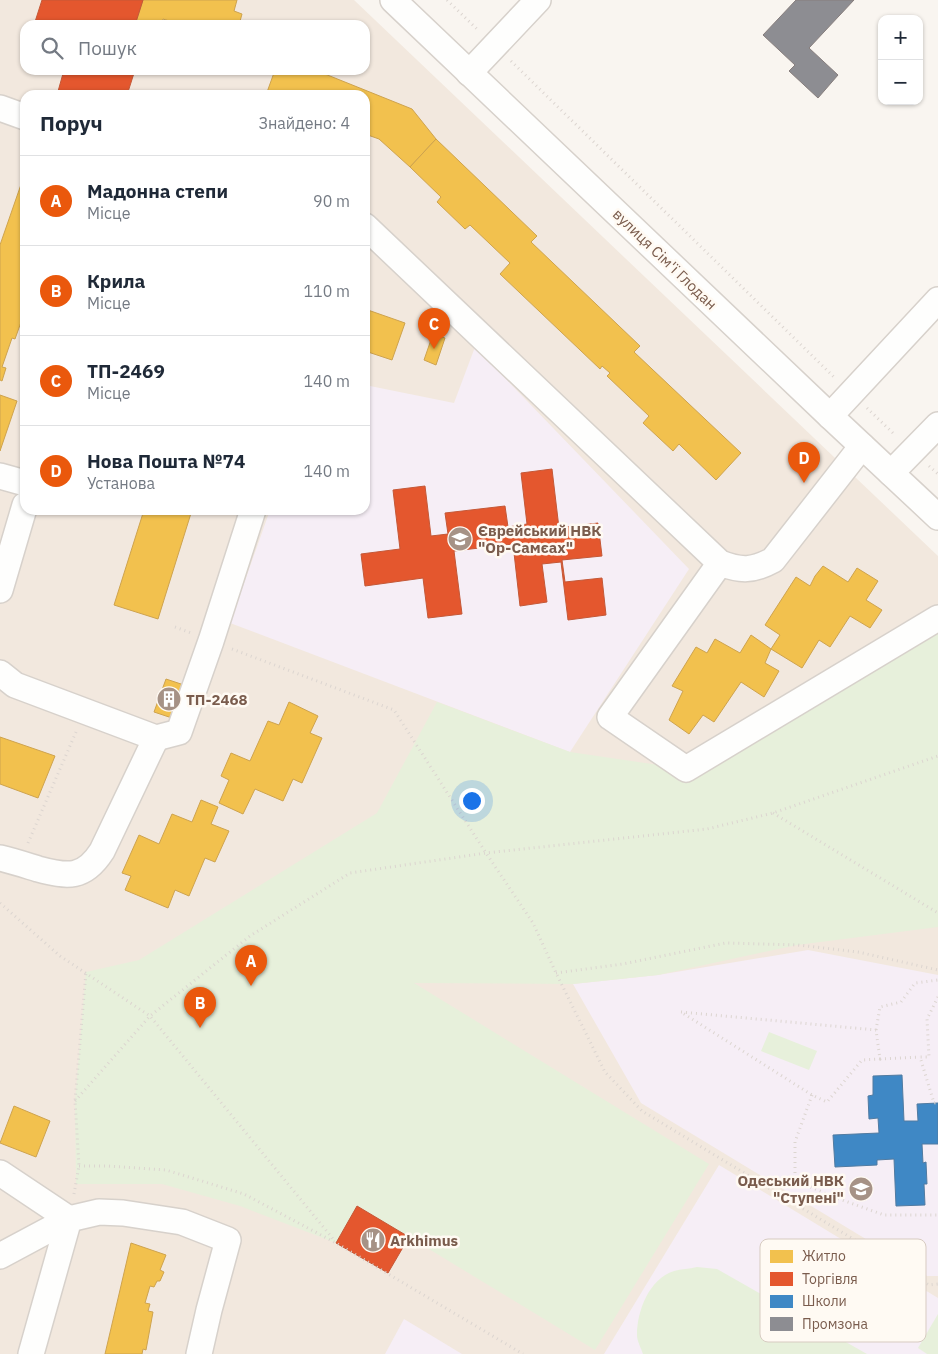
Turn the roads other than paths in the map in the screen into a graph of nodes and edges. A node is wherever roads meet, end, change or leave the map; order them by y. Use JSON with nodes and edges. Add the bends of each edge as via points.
{"nodes":[{"id":1,"x":393,"y":0,"type":"edge"},
{"id":2,"x":538,"y":0,"type":"edge"},
{"id":3,"x":469,"y":73,"type":"junction"},
{"id":4,"x":0,"y":108,"type":"edge"},
{"id":5,"x":20,"y":115,"type":"edge"},
{"id":6,"x":370,"y":231,"type":"edge"},
{"id":7,"x":938,"y":300,"type":"edge"},
{"id":8,"x":830,"y":416,"type":"junction"},
{"id":9,"x":938,"y":425,"type":"edge"},
{"id":10,"x":862,"y":446,"type":"junction"},
{"id":11,"x":891,"y":473,"type":"junction"},
{"id":12,"x":0,"y":476,"type":"edge"},
{"id":13,"x":20,"y":482,"type":"edge"},
{"id":14,"x":936,"y":510,"type":"edge"},
{"id":15,"x":22,"y":515,"type":"edge"},
{"id":16,"x":251,"y":515,"type":"edge"},
{"id":17,"x":720,"y":563,"type":"junction"},
{"id":18,"x":0,"y":590,"type":"edge"},
{"id":19,"x":938,"y":618,"type":"edge"},
{"id":20,"x":0,"y":673,"type":"edge"},
{"id":21,"x":156,"y":738,"type":"junction"},
{"id":22,"x":10,"y":860,"type":"edge"},
{"id":23,"x":0,"y":1173,"type":"edge"},
{"id":24,"x":69,"y":1219,"type":"junction"},
{"id":25,"x":0,"y":1256,"type":"edge"},
{"id":26,"x":31,"y":1354,"type":"edge"},
{"id":27,"x":199,"y":1354,"type":"edge"}],
"edges":[{"from":1,"to":3,"type":"street","name":"вулиця Сім'ї Глодан"},
{"from":2,"to":3,"type":"street"},
{"from":3,"to":8,"type":"street","name":"вулиця Сім'ї Глодан"},
{"from":4,"to":5,"type":"street"},
{"from":6,"to":17,"type":"street"},
{"from":7,"to":8,"type":"street"},
{"from":8,"to":10,"type":"street","name":"вулиця Сім'ї Глодан"},
{"from":9,"to":11,"type":"street"},
{"from":10,"to":11,"type":"street","name":"вулиця Сім'ї Глодан"},
{"from":10,"to":17,"type":"street","via":[[773,560],[746,570]]},
{"from":11,"to":14,"type":"street","name":"вулиця Сім'ї Глодан"},
{"from":12,"to":13,"type":"street"},
{"from":15,"to":18,"type":"street"},
{"from":16,"to":21,"type":"street","via":[[179,732]]},
{"from":17,"to":19,"type":"street","via":[[610,717],[686,770]]},
{"from":20,"to":21,"type":"street","via":[[15,685]]},
{"from":21,"to":22,"type":"street","via":[[95,862],[85,870],[59,875]]},
{"from":23,"to":24,"type":"street"},
{"from":24,"to":25,"type":"street"},
{"from":24,"to":26,"type":"street"},
{"from":24,"to":27,"type":"street","via":[[99,1212],[123,1213],[182,1222],[228,1240]]}]}
